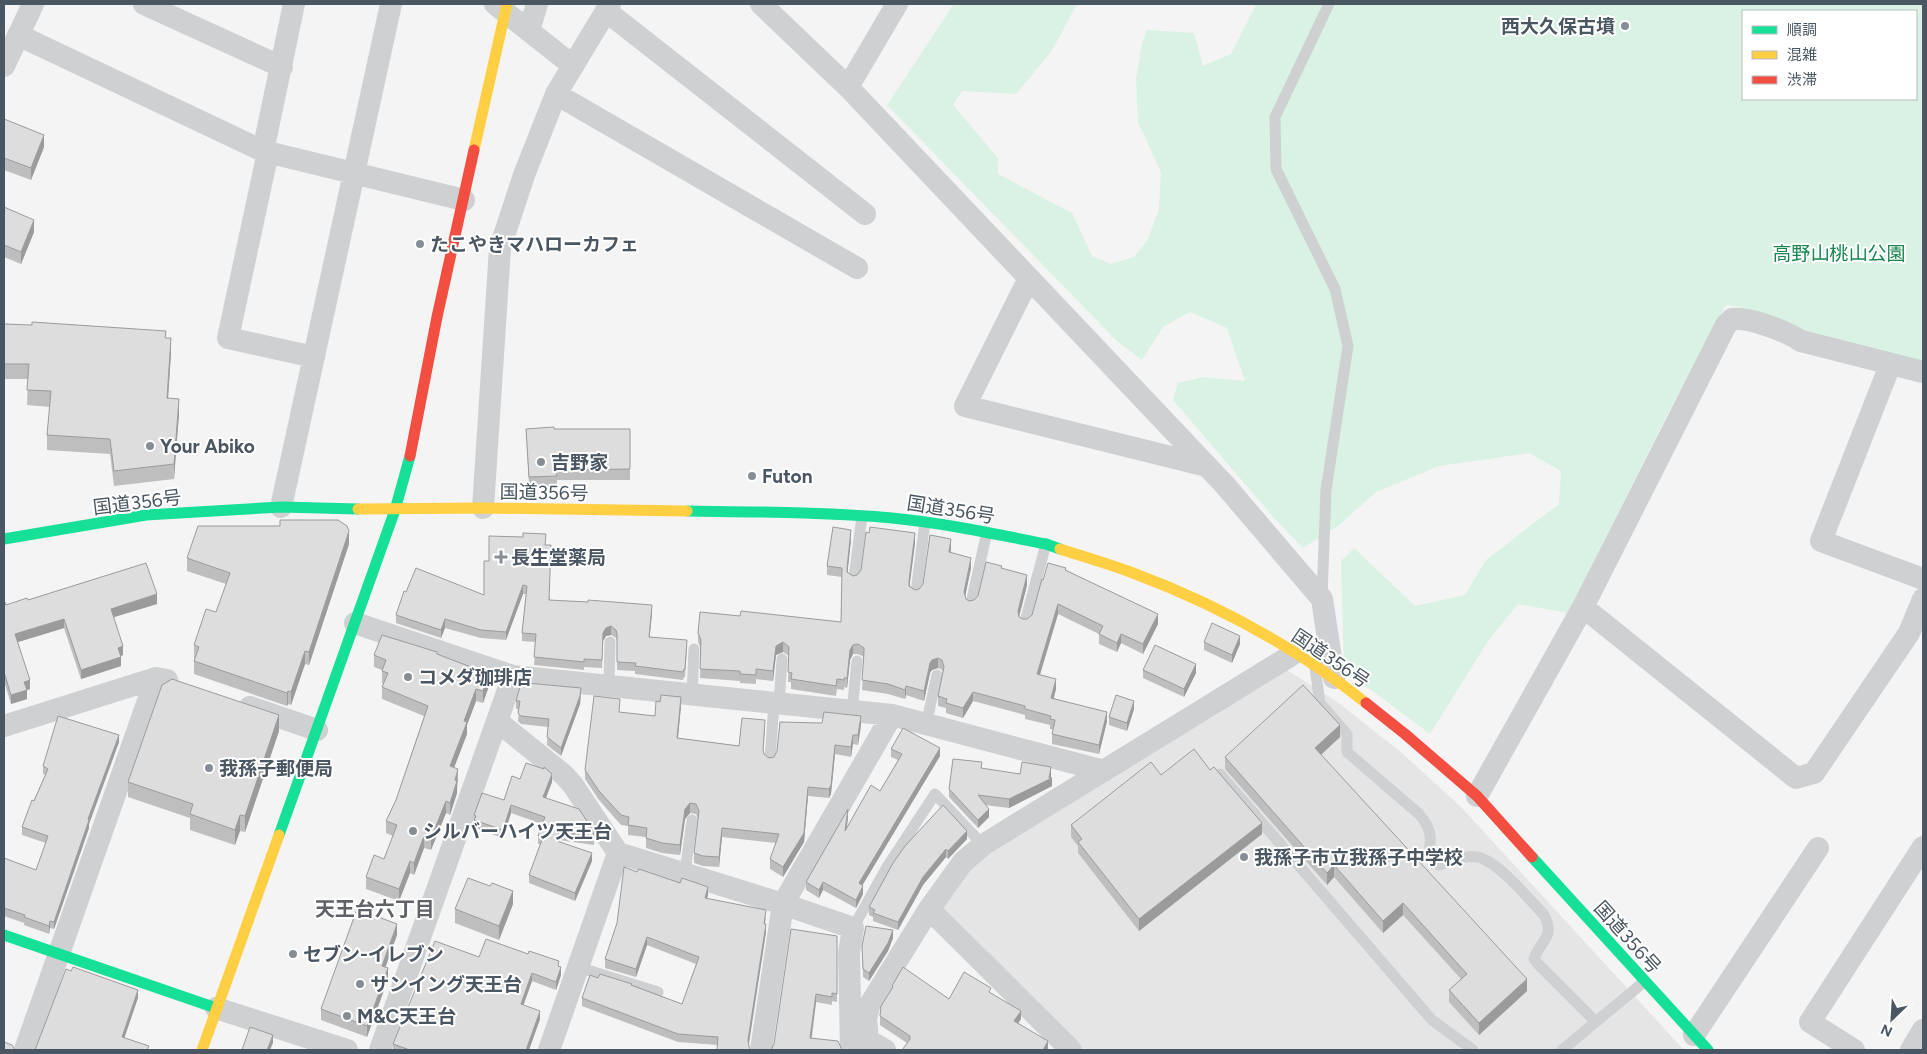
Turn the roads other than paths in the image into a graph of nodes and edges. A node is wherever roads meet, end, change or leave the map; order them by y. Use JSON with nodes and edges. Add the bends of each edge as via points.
{"nodes":[{"id":1,"x":33,"y":4,"type":"edge"},
{"id":2,"x":144,"y":4,"type":"edge"},
{"id":3,"x":294,"y":4,"type":"edge"},
{"id":4,"x":391,"y":4,"type":"edge"},
{"id":5,"x":536,"y":4,"type":"edge"},
{"id":6,"x":761,"y":4,"type":"edge"},
{"id":7,"x":897,"y":4,"type":"edge"},
{"id":8,"x":1329,"y":4,"type":"edge"},
{"id":9,"x":502,"y":6,"type":"edge"},
{"id":10,"x":608,"y":7,"type":"edge"},
{"id":11,"x":529,"y":31,"type":"junction"},
{"id":12,"x":18,"y":35,"type":"junction"},
{"id":13,"x":572,"y":65,"type":"junction"},
{"id":14,"x":4,"y":66,"type":"edge"},
{"id":15,"x":282,"y":67,"type":"junction"},
{"id":16,"x":848,"y":87,"type":"junction"},
{"id":17,"x":556,"y":94,"type":"junction"},
{"id":18,"x":266,"y":152,"type":"junction"},
{"id":19,"x":355,"y":174,"type":"junction"},
{"id":20,"x":464,"y":200,"type":"junction"},
{"id":21,"x":865,"y":214,"type":"dead end"},
{"id":22,"x":856,"y":268,"type":"dead end"},
{"id":23,"x":1029,"y":278,"type":"junction"},
{"id":24,"x":314,"y":357,"type":"junction"},
{"id":25,"x":1890,"y":365,"type":"junction"},
{"id":26,"x":1923,"y":372,"type":"edge"},
{"id":27,"x":1207,"y":466,"type":"junction"},
{"id":28,"x":281,"y":507,"type":"junction"},
{"id":29,"x":483,"y":508,"type":"junction"},
{"id":30,"x":394,"y":510,"type":"junction"},
{"id":31,"x":862,"y":516,"type":"junction"},
{"id":32,"x":926,"y":522,"type":"junction"},
{"id":33,"x":987,"y":532,"type":"junction"},
{"id":34,"x":4,"y":539,"type":"edge"},
{"id":35,"x":1046,"y":544,"type":"junction"},
{"id":36,"x":854,"y":578,"type":"edge"},
{"id":37,"x":1923,"y":579,"type":"edge"},
{"id":38,"x":916,"y":592,"type":"edge"},
{"id":39,"x":1322,"y":599,"type":"junction"},
{"id":40,"x":1923,"y":599,"type":"edge"},
{"id":41,"x":971,"y":604,"type":"edge"},
{"id":42,"x":1583,"y":607,"type":"junction"},
{"id":43,"x":355,"y":622,"type":"junction"},
{"id":44,"x":1025,"y":622,"type":"edge"},
{"id":45,"x":610,"y":642,"type":"dead end"},
{"id":46,"x":694,"y":649,"type":"dead end"},
{"id":47,"x":1295,"y":653,"type":"junction"},
{"id":48,"x":782,"y":659,"type":"dead end"},
{"id":49,"x":857,"y":661,"type":"dead end"},
{"id":50,"x":1315,"y":666,"type":"junction"},
{"id":51,"x":937,"y":675,"type":"dead end"},
{"id":52,"x":513,"y":676,"type":"junction"},
{"id":53,"x":156,"y":678,"type":"junction"},
{"id":54,"x":1334,"y":678,"type":"junction"},
{"id":55,"x":185,"y":685,"type":"edge"},
{"id":56,"x":609,"y":686,"type":"junction"},
{"id":57,"x":692,"y":695,"type":"junction"},
{"id":58,"x":232,"y":701,"type":"edge"},
{"id":59,"x":776,"y":704,"type":"junction"},
{"id":60,"x":852,"y":712,"type":"junction"},
{"id":61,"x":892,"y":716,"type":"junction"},
{"id":62,"x":497,"y":721,"type":"junction"},
{"id":63,"x":5,"y":723,"type":"edge"},
{"id":64,"x":926,"y":725,"type":"junction"},
{"id":65,"x":317,"y":730,"type":"junction"},
{"id":66,"x":770,"y":760,"type":"edge"},
{"id":67,"x":1104,"y":771,"type":"junction"},
{"id":68,"x":1220,"y":774,"type":"edge"},
{"id":69,"x":1476,"y":796,"type":"junction"},
{"id":70,"x":692,"y":820,"type":"dead end"},
{"id":71,"x":984,"y":845,"type":"junction"},
{"id":72,"x":1923,"y":847,"type":"edge"},
{"id":73,"x":1818,"y":848,"type":"dead end"},
{"id":74,"x":618,"y":853,"type":"junction"},
{"id":75,"x":685,"y":873,"type":"junction"},
{"id":76,"x":784,"y":904,"type":"junction"},
{"id":77,"x":929,"y":909,"type":"junction"},
{"id":78,"x":853,"y":928,"type":"junction"},
{"id":79,"x":4,"y":935,"type":"edge"},
{"id":80,"x":58,"y":954,"type":"junction"},
{"id":81,"x":578,"y":967,"type":"junction"},
{"id":82,"x":1645,"y":981,"type":"junction"},
{"id":83,"x":658,"y":992,"type":"dead end"},
{"id":84,"x":216,"y":1008,"type":"junction"},
{"id":85,"x":1596,"y":1022,"type":"junction"},
{"id":86,"x":1923,"y":1030,"type":"edge"},
{"id":87,"x":1701,"y":1043,"type":"edge"},
{"id":88,"x":206,"y":1048,"type":"edge"},
{"id":89,"x":25,"y":1050,"type":"edge"},
{"id":90,"x":347,"y":1050,"type":"edge"},
{"id":91,"x":380,"y":1050,"type":"edge"},
{"id":92,"x":549,"y":1050,"type":"edge"},
{"id":93,"x":761,"y":1050,"type":"edge"},
{"id":94,"x":851,"y":1050,"type":"edge"},
{"id":95,"x":885,"y":1050,"type":"edge"},
{"id":96,"x":1071,"y":1050,"type":"edge"},
{"id":97,"x":1473,"y":1050,"type":"edge"},
{"id":98,"x":1562,"y":1050,"type":"edge"},
{"id":99,"x":1854,"y":1050,"type":"edge"},
{"id":100,"x":1911,"y":1050,"type":"edge"}],
"edges":[{"from":1,"to":12,"type":"street"},
{"from":2,"to":15,"type":"street"},
{"from":3,"to":15,"type":"street"},
{"from":4,"to":19,"type":"street"},
{"from":5,"to":11,"type":"street"},
{"from":6,"to":16,"type":"street"},
{"from":7,"to":16,"type":"street"},
{"from":8,"to":39,"type":"lane","via":[[1275,117],[1276,169],[1335,289],[1348,346],[1326,490]]},
{"from":9,"to":11,"type":"street"},
{"from":9,"to":20,"type":"main road"},
{"from":10,"to":13,"type":"street"},
{"from":10,"to":21,"type":"street"},
{"from":11,"to":13,"type":"street"},
{"from":12,"to":14,"type":"street"},
{"from":12,"to":18,"type":"street"},
{"from":13,"to":17,"type":"street"},
{"from":15,"to":18,"type":"street"},
{"from":16,"to":23,"type":"street"},
{"from":17,"to":22,"type":"street"},
{"from":17,"to":29,"type":"street","via":[[524,174],[500,248]]},
{"from":18,"to":19,"type":"street"},
{"from":18,"to":24,"type":"street","via":[[228,338]]},
{"from":19,"to":20,"type":"street"},
{"from":19,"to":24,"type":"street"},
{"from":20,"to":30,"type":"main road","via":[[409,462]]},
{"from":23,"to":27,"type":"street"},
{"from":23,"to":27,"type":"street","via":[[965,406]]},
{"from":24,"to":28,"type":"street"},
{"from":25,"to":26,"type":"street"},
{"from":25,"to":37,"type":"street","via":[[1821,541]]},
{"from":25,"to":42,"type":"street","via":[[1800,341],[1748,320],[1732,319],[1726,325]]},
{"from":27,"to":39,"type":"street"},
{"from":28,"to":30,"type":"main road","name":"国道356号"},
{"from":28,"to":34,"type":"main road","name":"国道356号","via":[[146,515]]},
{"from":29,"to":30,"type":"main road","name":"国道356号"},
{"from":29,"to":31,"type":"main road","name":"国道356号"},
{"from":30,"to":43,"type":"main road"},
{"from":31,"to":32,"type":"main road","name":"国道356号"},
{"from":31,"to":36,"type":"lane"},
{"from":32,"to":33,"type":"main road","name":"国道356号"},
{"from":32,"to":38,"type":"lane"},
{"from":33,"to":35,"type":"main road","name":"国道356号"},
{"from":33,"to":41,"type":"lane"},
{"from":35,"to":44,"type":"lane"},
{"from":35,"to":47,"type":"main road","name":"国道356号","via":[[1181,593],[1244,623]]},
{"from":39,"to":54,"type":"street"},
{"from":40,"to":42,"type":"street","via":[[1909,633],[1814,773],[1796,778]]},
{"from":42,"to":69,"type":"street"},
{"from":43,"to":52,"type":"street"},
{"from":43,"to":65,"type":"main road"},
{"from":45,"to":56,"type":"lane"},
{"from":46,"to":57,"type":"lane"},
{"from":47,"to":50,"type":"main road","name":"国道356号"},
{"from":47,"to":67,"type":"street"},
{"from":48,"to":59,"type":"lane"},
{"from":49,"to":60,"type":"lane"},
{"from":50,"to":54,"type":"main road","name":"国道356号"},
{"from":50,"to":85,"type":"lane","via":[[1320,703],[1347,734],[1347,752],[1428,825],[1431,844],[1428,854],[1439,865],[1463,858],[1477,857],[1489,861],[1544,915],[1549,924],[1549,934],[1534,959]]},
{"from":51,"to":64,"type":"lane"},
{"from":52,"to":56,"type":"street"},
{"from":52,"to":62,"type":"street"},
{"from":53,"to":55,"type":"street"},
{"from":53,"to":63,"type":"street"},
{"from":53,"to":80,"type":"street"},
{"from":54,"to":69,"type":"main road","name":"国道356号","via":[[1406,734]]},
{"from":56,"to":57,"type":"street"},
{"from":57,"to":59,"type":"street"},
{"from":58,"to":65,"type":"street"},
{"from":59,"to":60,"type":"street"},
{"from":59,"to":66,"type":"lane"},
{"from":60,"to":61,"type":"street"},
{"from":61,"to":64,"type":"street"},
{"from":61,"to":76,"type":"street"},
{"from":62,"to":74,"type":"street","via":[[573,784]]},
{"from":62,"to":91,"type":"street"},
{"from":64,"to":67,"type":"street"},
{"from":65,"to":84,"type":"main road"},
{"from":67,"to":71,"type":"street"},
{"from":68,"to":97,"type":"lane","via":[[1432,1020]]},
{"from":69,"to":82,"type":"main road","name":"国道356号"},
{"from":70,"to":75,"type":"lane"},
{"from":71,"to":77,"type":"street","via":[[962,862]]},
{"from":71,"to":78,"type":"lane","via":[[935,794],[887,867]]},
{"from":72,"to":99,"type":"street","via":[[1810,1022]]},
{"from":73,"to":87,"type":"street"},
{"from":74,"to":75,"type":"street"},
{"from":74,"to":81,"type":"street"},
{"from":75,"to":76,"type":"street"},
{"from":76,"to":78,"type":"street"},
{"from":76,"to":93,"type":"street"},
{"from":77,"to":95,"type":"street","via":[[869,1006],[866,1019],[868,1040]]},
{"from":77,"to":96,"type":"street"},
{"from":78,"to":94,"type":"street","via":[[850,953]]},
{"from":79,"to":80,"type":"main road"},
{"from":80,"to":84,"type":"main road"},
{"from":80,"to":89,"type":"street"},
{"from":81,"to":83,"type":"lane"},
{"from":81,"to":92,"type":"street"},
{"from":82,"to":85,"type":"lane"},
{"from":82,"to":87,"type":"main road","name":"国道356号"},
{"from":84,"to":88,"type":"main road"},
{"from":84,"to":90,"type":"street"},
{"from":85,"to":98,"type":"lane"},
{"from":86,"to":100,"type":"street"}]}
